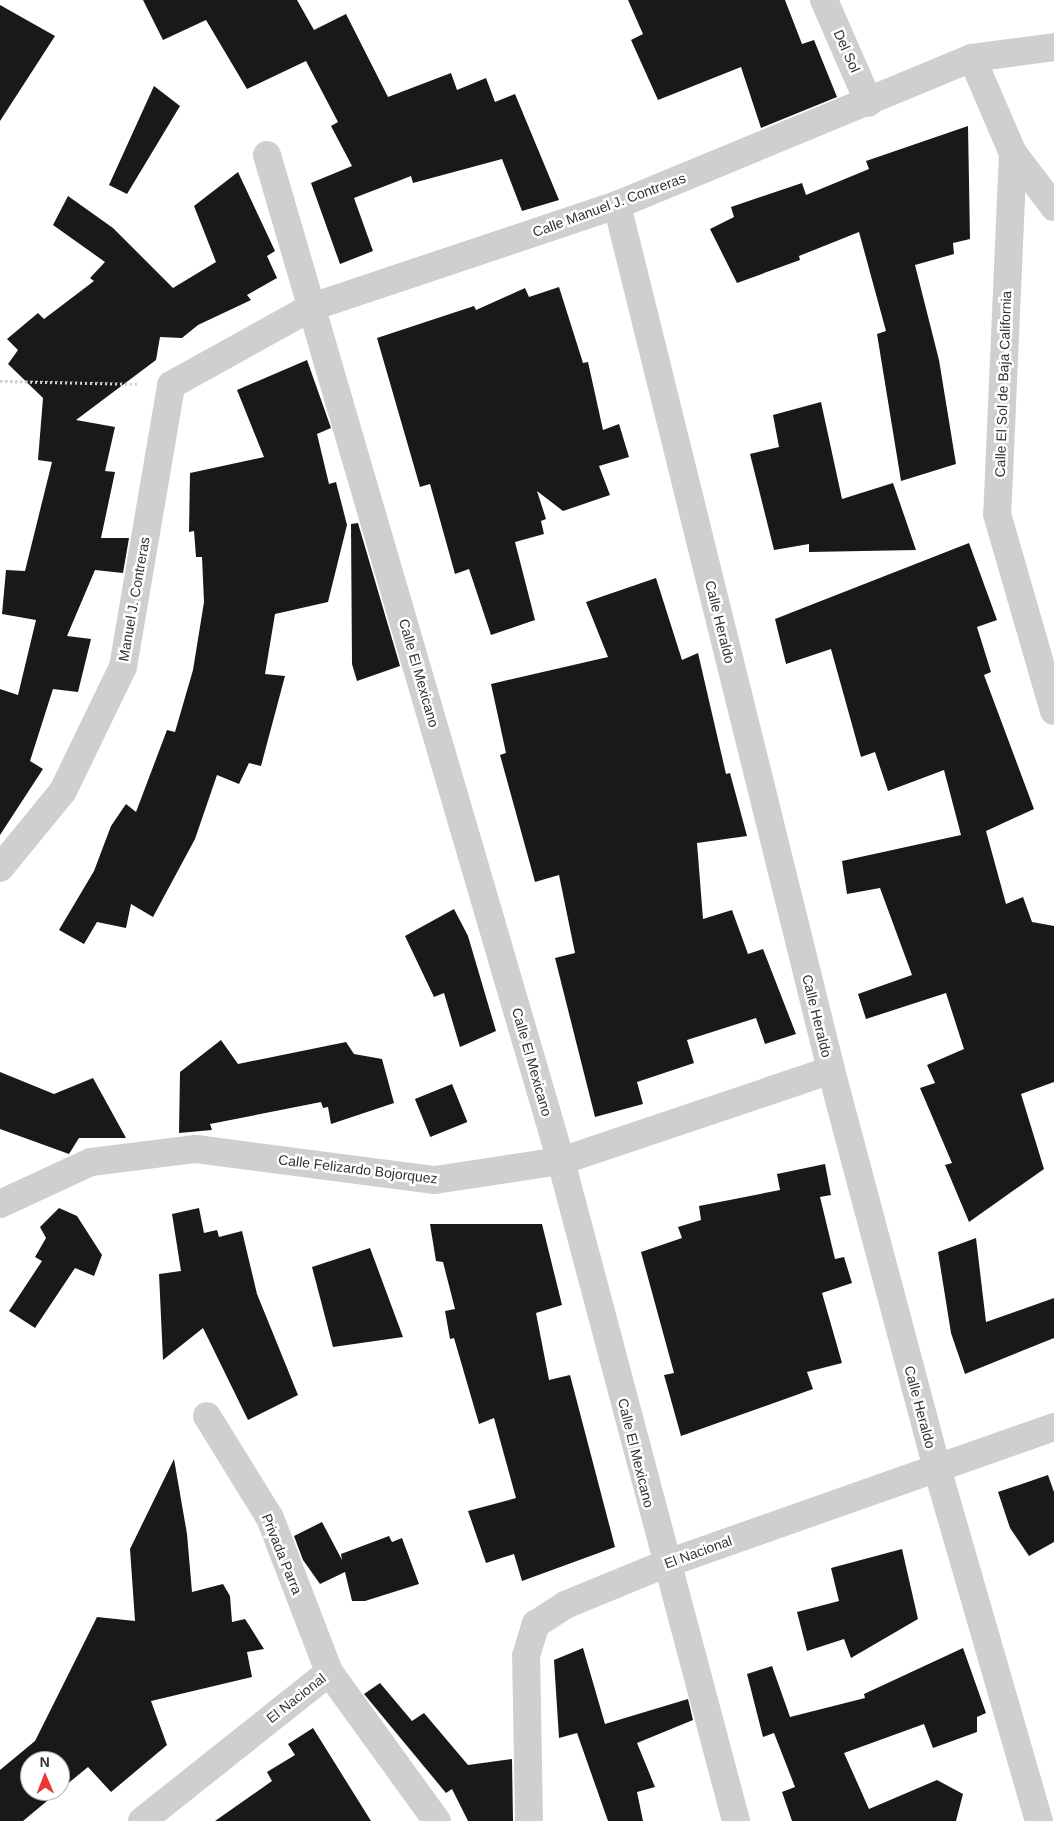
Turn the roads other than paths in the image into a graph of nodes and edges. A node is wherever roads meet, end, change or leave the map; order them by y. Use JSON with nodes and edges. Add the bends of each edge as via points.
{"nodes":[{"id":1,"x":824,"y":0,"type":"edge"},
{"id":2,"x":1054,"y":47,"type":"edge"},
{"id":3,"x":972,"y":58,"type":"junction"},
{"id":4,"x":869,"y":103,"type":"junction"},
{"id":5,"x":1013,"y":153,"type":"junction"},
{"id":6,"x":267,"y":155,"type":"dead end"},
{"id":7,"x":617,"y":205,"type":"junction"},
{"id":8,"x":1054,"y":207,"type":"edge"},
{"id":9,"x":312,"y":307,"type":"junction"},
{"id":10,"x":171,"y":385,"type":"joint"},
{"id":11,"x":1054,"y":711,"type":"edge"},
{"id":12,"x":0,"y":868,"type":"edge"},
{"id":13,"x":831,"y":1070,"type":"junction"},
{"id":14,"x":561,"y":1161,"type":"junction"},
{"id":15,"x":0,"y":1204,"type":"edge"},
{"id":16,"x":207,"y":1416,"type":"dead end"},
{"id":17,"x":1054,"y":1427,"type":"edge"},
{"id":18,"x":936,"y":1468,"type":"junction"},
{"id":19,"x":665,"y":1564,"type":"junction"},
{"id":20,"x":329,"y":1672,"type":"junction"},
{"id":21,"x":142,"y":1821,"type":"edge"},
{"id":22,"x":437,"y":1821,"type":"edge"},
{"id":23,"x":529,"y":1821,"type":"edge"},
{"id":24,"x":736,"y":1821,"type":"edge"},
{"id":25,"x":1039,"y":1821,"type":"edge"}],
"edges":[{"from":1,"to":4,"type":"street","name":"Del Sol"},
{"from":2,"to":3,"type":"street","name":"Calle Manuel J. Contreras"},
{"from":3,"to":4,"type":"street","name":"Calle Manuel J. Contreras"},
{"from":3,"to":5,"type":"street","name":"Calle El Sol de Baja California"},
{"from":4,"to":7,"type":"street","name":"Calle Manuel J. Contreras"},
{"from":5,"to":8,"type":"street"},
{"from":5,"to":11,"type":"street","name":"Calle El Sol de Baja California","via":[[997,514]]},
{"from":6,"to":9,"type":"street","name":"Calle El Mexicano"},
{"from":7,"to":9,"type":"street","name":"Calle Manuel J. Contreras"},
{"from":7,"to":13,"type":"street","name":"Calle Heraldo"},
{"from":9,"to":10,"type":"street","name":"Calle Manuel J. Contreras"},
{"from":9,"to":14,"type":"street","name":"Calle El Mexicano"},
{"from":10,"to":12,"type":"street","name":"Manuel J. Contreras","via":[[123,667],[62,791]]},
{"from":13,"to":14,"type":"street","name":"Calle Felizardo Bojorquez"},
{"from":13,"to":18,"type":"street","name":"Calle Heraldo"},
{"from":14,"to":15,"type":"street","name":"Calle Felizardo Bojorquez","via":[[435,1180],[196,1149],[91,1162]]},
{"from":14,"to":19,"type":"street","name":"Calle El Mexicano"},
{"from":16,"to":20,"type":"street","name":"Privada Parra","via":[[270,1518]]},
{"from":17,"to":18,"type":"street","name":"El Nacional"},
{"from":18,"to":19,"type":"street","name":"El Nacional"},
{"from":18,"to":25,"type":"street","name":"Calle Heraldo"},
{"from":19,"to":23,"type":"street","name":"El Nacional","via":[[565,1605],[536,1624],[526,1656]]},
{"from":19,"to":24,"type":"street","name":"Calle El Mexicano"},
{"from":20,"to":21,"type":"street","name":"El Nacional"},
{"from":20,"to":22,"type":"street","name":"El Nacional"}]}
